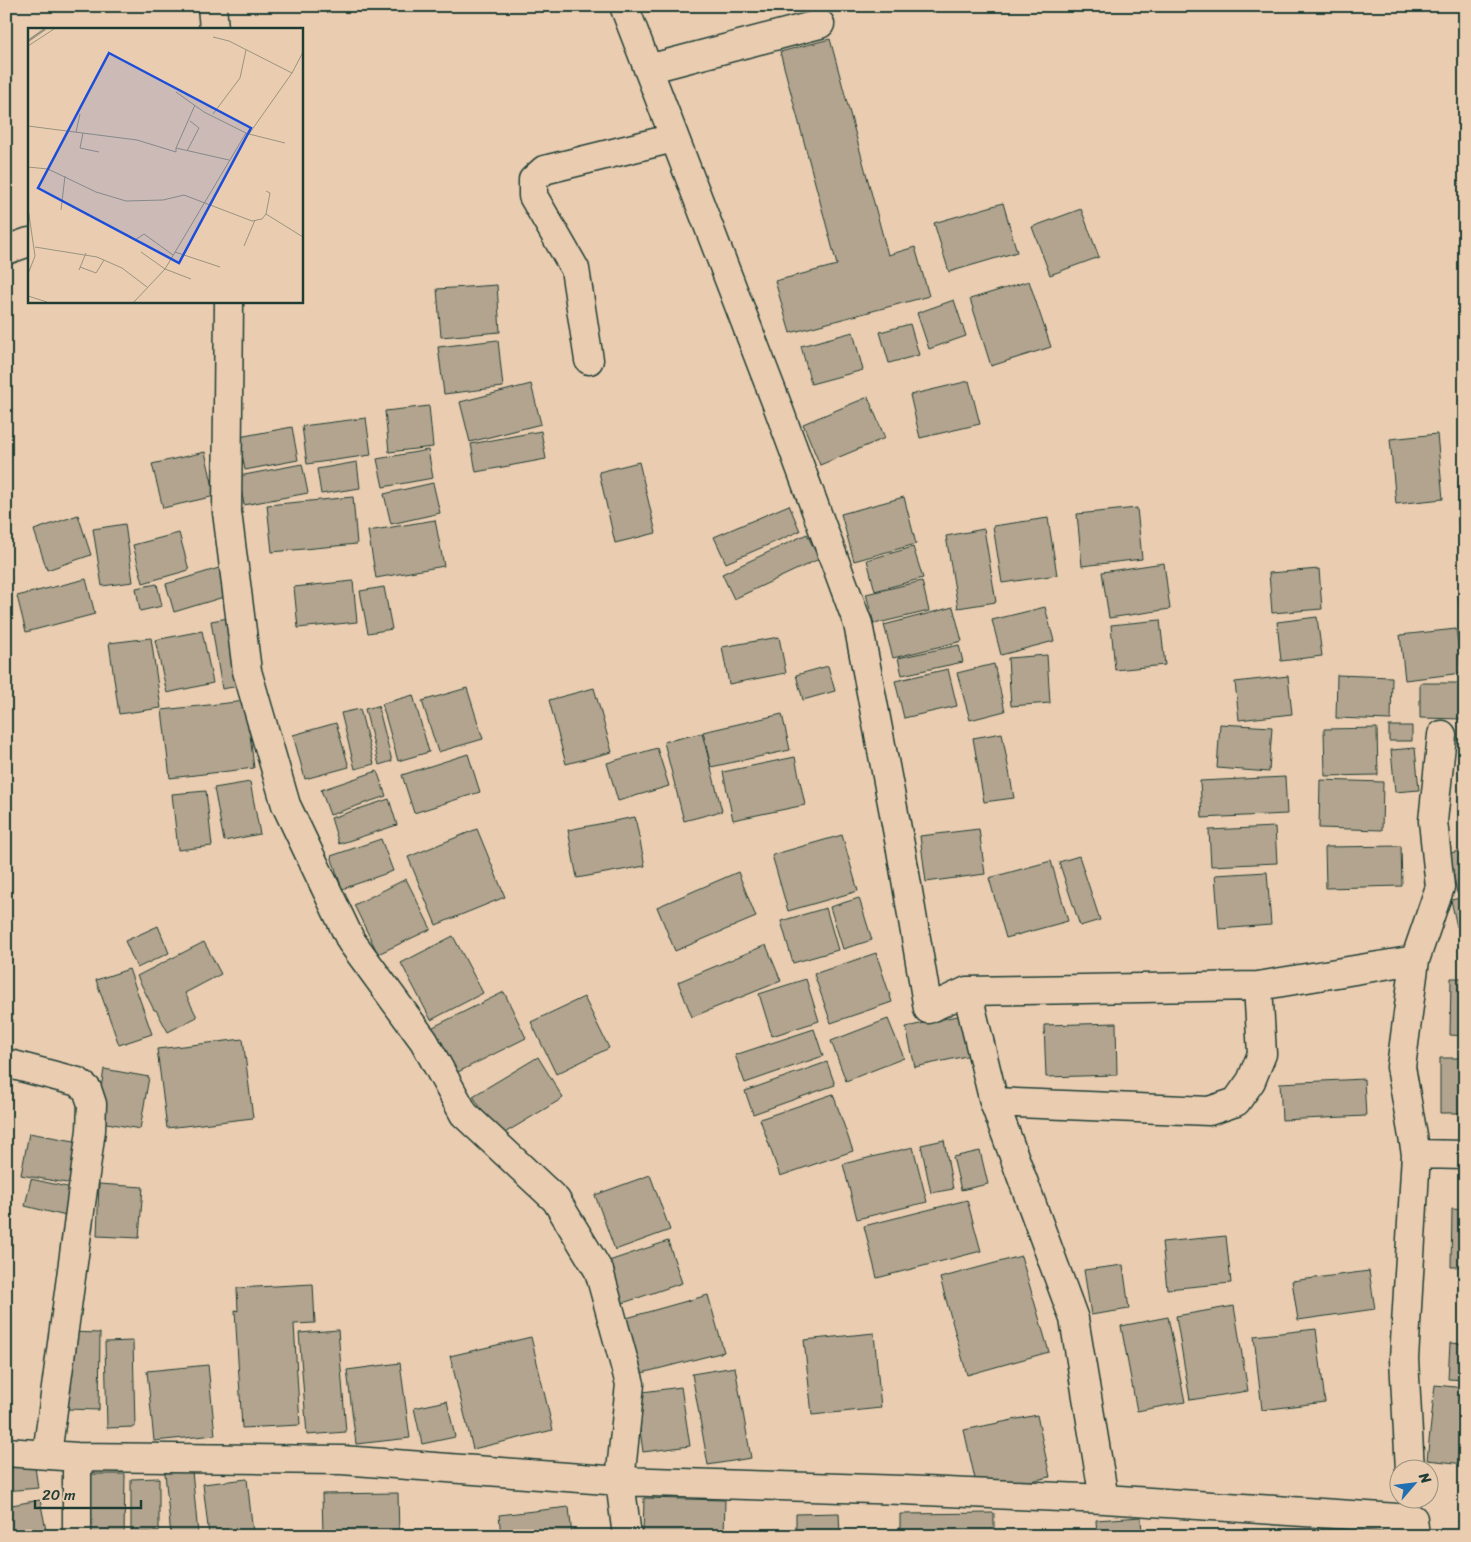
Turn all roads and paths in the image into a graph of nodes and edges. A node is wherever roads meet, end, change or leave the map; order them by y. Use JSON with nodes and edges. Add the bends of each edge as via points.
{"nodes":[{"id":1,"x":212,"y":6,"type":"edge"},
{"id":2,"x":624,"y":6,"type":"edge"},
{"id":3,"x":820,"y":24,"type":"dead end"},
{"id":4,"x":214,"y":28,"type":"edge"},
{"id":5,"x":648,"y":69,"type":"junction"},
{"id":6,"x":674,"y":138,"type":"junction"},
{"id":7,"x":28,"y":242,"type":"edge"},
{"id":8,"x":6,"y":250,"type":"edge"},
{"id":9,"x":229,"y":302,"type":"edge"},
{"id":10,"x":589,"y":360,"type":"dead end"},
{"id":11,"x":1442,"y":735,"type":"dead end"},
{"id":12,"x":1415,"y":960,"type":"junction"},
{"id":13,"x":1258,"y":986,"type":"junction"},
{"id":14,"x":966,"y":990,"type":"junction"},
{"id":15,"x":6,"y":1063,"type":"edge"},
{"id":16,"x":994,"y":1102,"type":"junction"},
{"id":17,"x":1416,"y":1154,"type":"junction"},
{"id":18,"x":1465,"y":1155,"type":"edge"},
{"id":19,"x":6,"y":1452,"type":"edge"},
{"id":20,"x":47,"y":1454,"type":"junction"},
{"id":21,"x":77,"y":1457,"type":"junction"},
{"id":22,"x":1409,"y":1460,"type":"edge"},
{"id":23,"x":620,"y":1481,"type":"junction"},
{"id":24,"x":1104,"y":1499,"type":"junction"},
{"id":25,"x":1413,"y":1518,"type":"edge"},
{"id":26,"x":77,"y":1536,"type":"edge"},
{"id":27,"x":628,"y":1536,"type":"edge"}],
"edges":[{"from":1,"to":4,"type":"street"},
{"from":2,"to":5,"type":"street"},
{"from":3,"to":5,"type":"street"},
{"from":5,"to":6,"type":"street"},
{"from":6,"to":10,"type":"street","via":[[544,170],[534,180],[533,196],[575,269]]},
{"from":6,"to":14,"type":"street","via":[[858,624],[928,1009]]},
{"from":7,"to":8,"type":"street"},
{"from":9,"to":23,"type":"street","via":[[227,512],[247,671],[286,805],[351,941],[424,1041],[464,1114],[556,1200],[599,1271],[630,1384]]},
{"from":11,"to":12,"type":"street","via":[[1433,821],[1440,887]]},
{"from":12,"to":13,"type":"street"},
{"from":12,"to":17,"type":"street","via":[[1401,1067]]},
{"from":13,"to":14,"type":"street"},
{"from":13,"to":16,"type":"street","via":[[1262,1054],[1251,1081],[1236,1102],[1209,1111]]},
{"from":14,"to":16,"type":"street"},
{"from":15,"to":20,"type":"street","via":[[78,1082],[87,1089],[92,1104]]},
{"from":16,"to":24,"type":"street","via":[[1074,1319]]},
{"from":17,"to":18,"type":"street"},
{"from":17,"to":22,"type":"street","via":[[1404,1359]]},
{"from":19,"to":20,"type":"street"},
{"from":20,"to":21,"type":"street"},
{"from":21,"to":23,"type":"street","via":[[342,1460]]},
{"from":21,"to":26,"type":"street"},
{"from":23,"to":24,"type":"street"},
{"from":23,"to":27,"type":"street"},
{"from":24,"to":25,"type":"street"}]}
